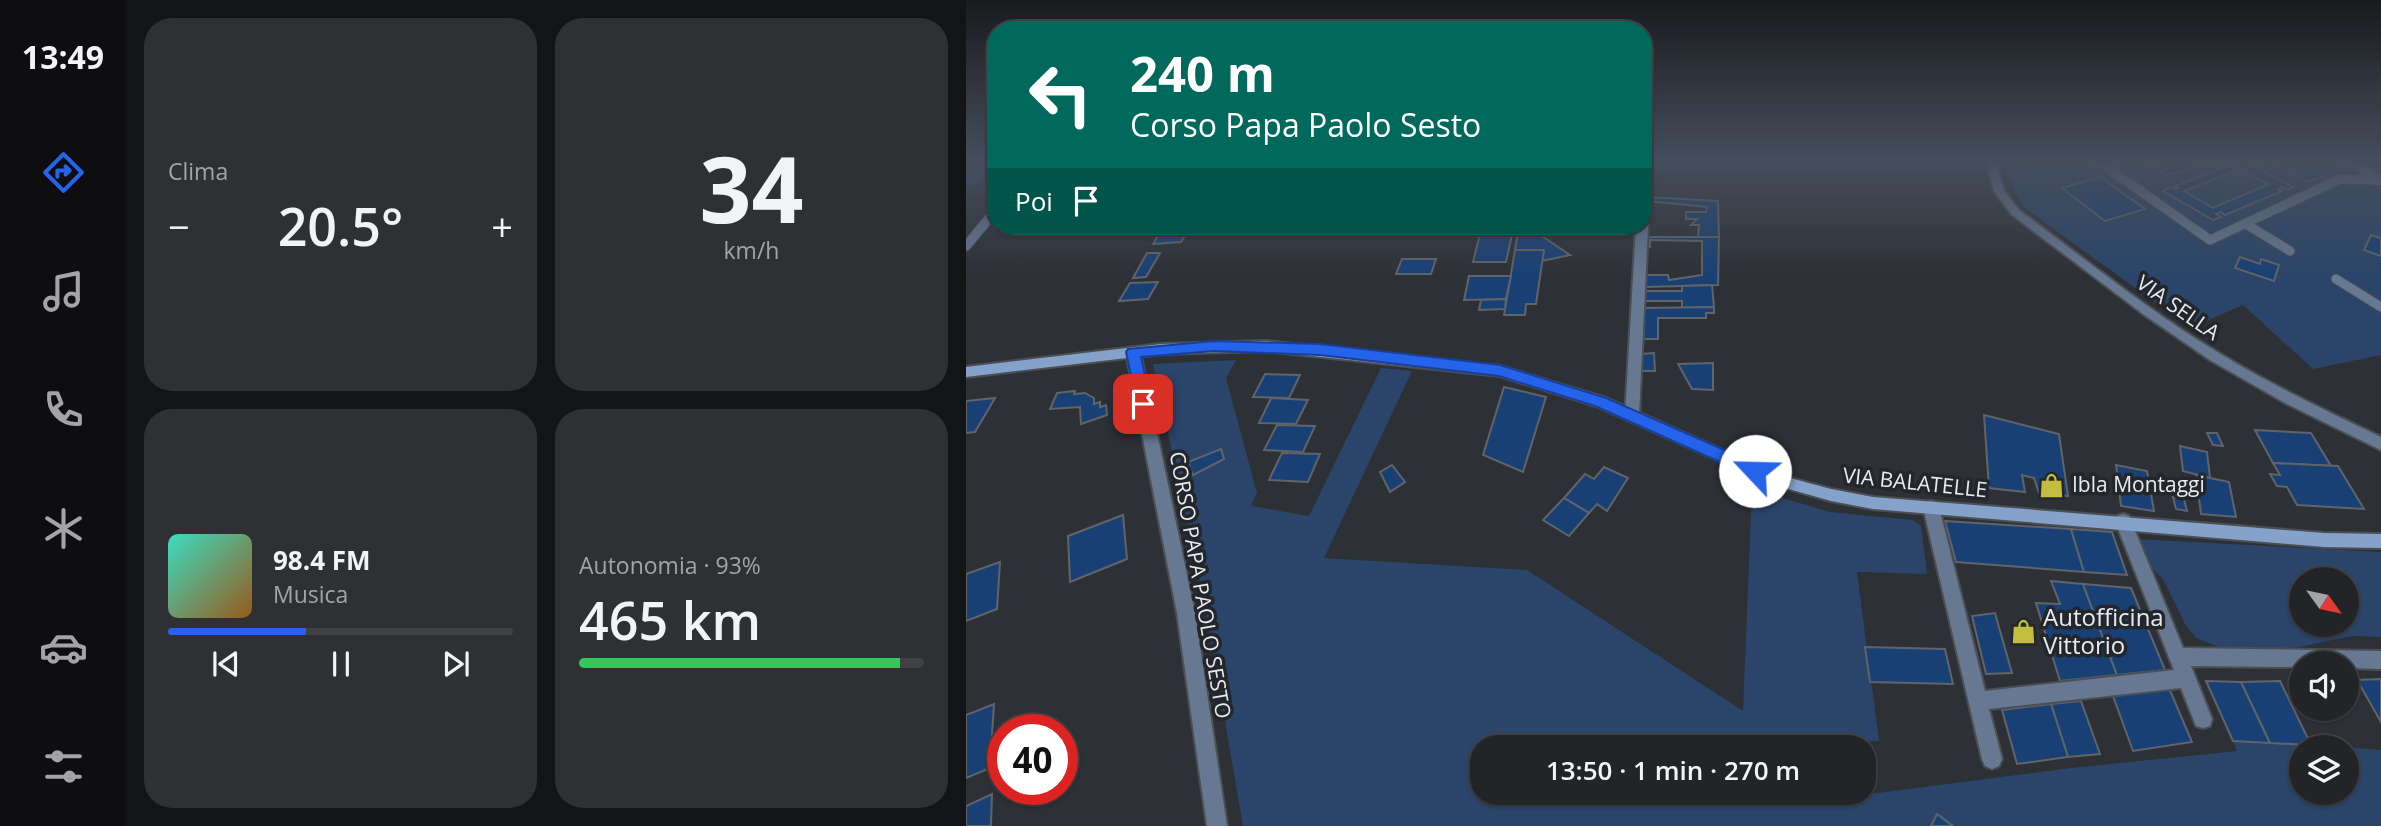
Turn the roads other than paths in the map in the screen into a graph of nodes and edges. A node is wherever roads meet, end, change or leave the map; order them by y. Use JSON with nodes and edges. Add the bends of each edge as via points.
{"nodes":[{"id":1,"x":2006,"y":200,"type":"edge"},
{"id":2,"x":2153,"y":200,"type":"edge"},
{"id":3,"x":2297,"y":200,"type":"edge"},
{"id":4,"x":987,"y":222,"type":"edge"},
{"id":5,"x":2246,"y":224,"type":"junction"},
{"id":6,"x":1642,"y":235,"type":"edge"},
{"id":7,"x":966,"y":246,"type":"edge"},
{"id":8,"x":2290,"y":251,"type":"dead end"},
{"id":9,"x":2336,"y":279,"type":"dead end"},
{"id":10,"x":2381,"y":307,"type":"edge"},
{"id":11,"x":1133,"y":352,"type":"junction"},
{"id":12,"x":966,"y":372,"type":"edge"},
{"id":13,"x":1632,"y":416,"type":"junction"},
{"id":14,"x":2381,"y":444,"type":"edge"},
{"id":15,"x":1931,"y":507,"type":"junction"},
{"id":16,"x":2123,"y":521,"type":"junction"},
{"id":17,"x":2381,"y":541,"type":"edge"},
{"id":18,"x":2178,"y":657,"type":"junction"},
{"id":19,"x":2381,"y":660,"type":"edge"},
{"id":20,"x":2186,"y":678,"type":"junction"},
{"id":21,"x":1978,"y":701,"type":"junction"},
{"id":22,"x":2203,"y":719,"type":"dead end"},
{"id":23,"x":1992,"y":759,"type":"dead end"},
{"id":24,"x":1217,"y":826,"type":"edge"}],
"edges":[{"from":1,"to":14,"type":"street","name":"VIA SELLA","via":[[2015,212],[2147,311],[2253,380]]},
{"from":2,"to":5,"type":"lane","via":[[2210,240]]},
{"from":3,"to":5,"type":"lane"},
{"from":4,"to":7,"type":"lane"},
{"from":5,"to":8,"type":"lane"},
{"from":6,"to":13,"type":"street"},
{"from":9,"to":10,"type":"lane"},
{"from":11,"to":12,"type":"street","name":"VIA BALATELLE"},
{"from":11,"to":13,"type":"street","name":"VIA BALATELLE","via":[[1266,346],[1500,371]]},
{"from":11,"to":24,"type":"street","name":"CORSO PAPA PAOLO SESTO","via":[[1186,613]]},
{"from":13,"to":15,"type":"street","name":"VIA BALATELLE","via":[[1776,480],[1852,499]]},
{"from":15,"to":16,"type":"street","name":"VIA BALATELLE"},
{"from":15,"to":21,"type":"street"},
{"from":16,"to":17,"type":"street","name":"VIA BALATELLE"},
{"from":16,"to":18,"type":"street"},
{"from":18,"to":19,"type":"street"},
{"from":18,"to":20,"type":"street"},
{"from":20,"to":21,"type":"street"},
{"from":20,"to":22,"type":"street"},
{"from":21,"to":23,"type":"street"}]}
